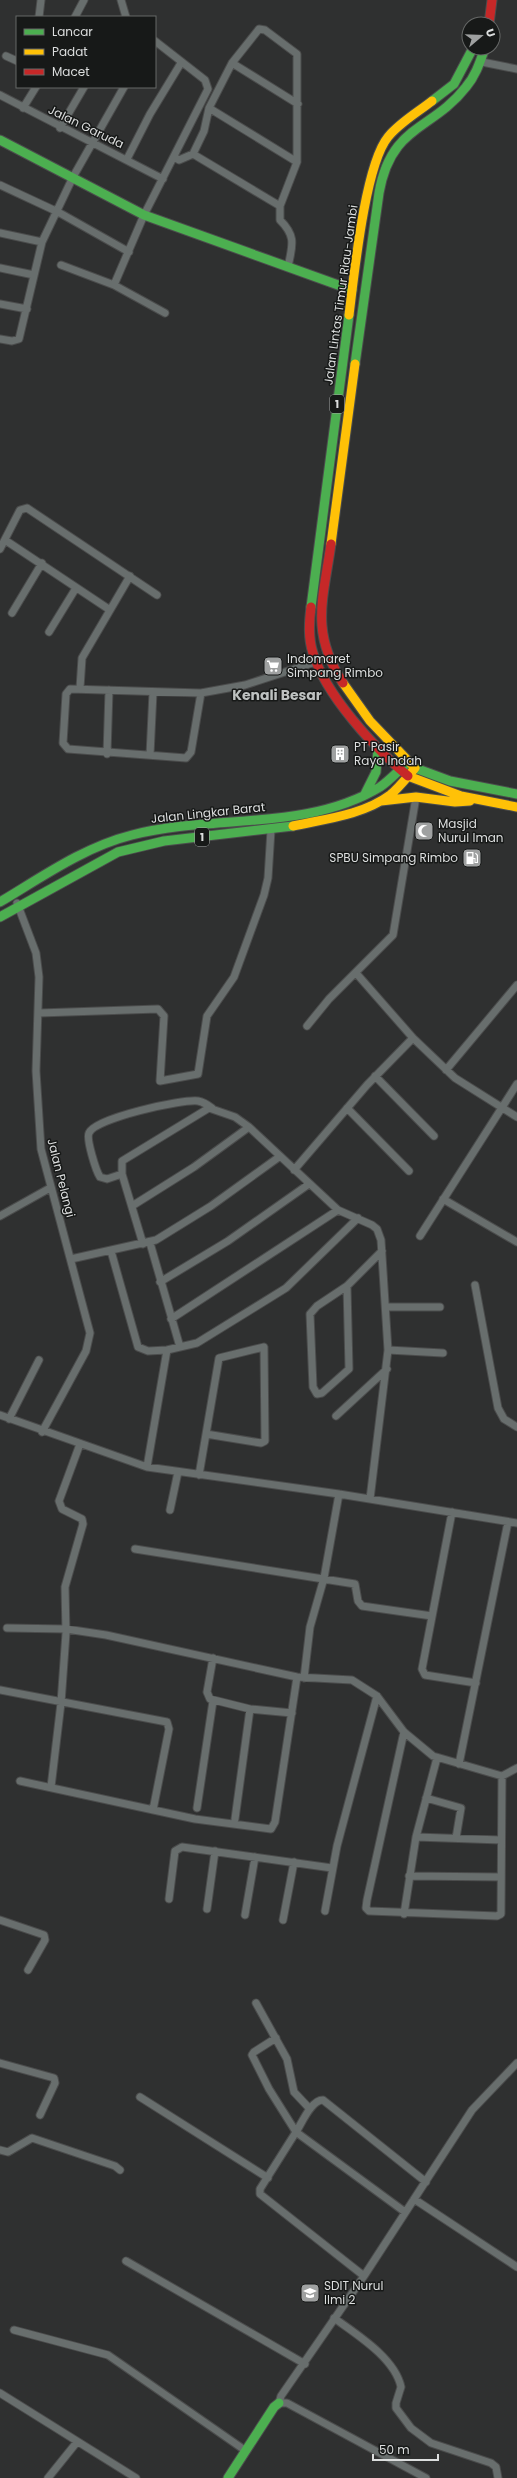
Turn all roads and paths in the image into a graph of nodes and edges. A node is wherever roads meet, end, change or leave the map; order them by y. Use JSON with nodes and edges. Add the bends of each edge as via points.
{"nodes":[{"id":1,"x":41,"y":0,"type":"edge"},
{"id":2,"x":84,"y":0,"type":"edge"},
{"id":3,"x":121,"y":0,"type":"edge"},
{"id":4,"x":491,"y":3,"type":"edge"},
{"id":5,"x":39,"y":16,"type":"edge"},
{"id":6,"x":76,"y":16,"type":"edge"},
{"id":7,"x":125,"y":16,"type":"edge"},
{"id":8,"x":485,"y":16,"type":"edge"},
{"id":9,"x":490,"y":16,"type":"edge"},
{"id":10,"x":156,"y":42,"type":"edge"},
{"id":11,"x":6,"y":56,"type":"dead end"},
{"id":12,"x":469,"y":56,"type":"edge"},
{"id":13,"x":483,"y":56,"type":"edge"},
{"id":14,"x":16,"y":61,"type":"edge"},
{"id":15,"x":482,"y":62,"type":"junction"},
{"id":16,"x":181,"y":63,"type":"junction"},
{"id":17,"x":232,"y":64,"type":"junction"},
{"id":18,"x":517,"y":69,"type":"edge"},
{"id":19,"x":35,"y":88,"type":"edge"},
{"id":20,"x":83,"y":88,"type":"edge"},
{"id":21,"x":123,"y":88,"type":"edge"},
{"id":22,"x":0,"y":96,"type":"edge"},
{"id":23,"x":298,"y":104,"type":"junction"},
{"id":24,"x":23,"y":108,"type":"junction"},
{"id":25,"x":209,"y":108,"type":"junction"},
{"id":26,"x":60,"y":128,"type":"junction"},
{"id":27,"x":0,"y":140,"type":"edge"},
{"id":28,"x":93,"y":142,"type":"junction"},
{"id":29,"x":193,"y":154,"type":"junction"},
{"id":30,"x":174,"y":157,"type":"junction"},
{"id":31,"x":127,"y":159,"type":"junction"},
{"id":32,"x":297,"y":162,"type":"junction"},
{"id":33,"x":73,"y":177,"type":"junction"},
{"id":34,"x":163,"y":179,"type":"junction"},
{"id":35,"x":0,"y":185,"type":"edge"},
{"id":36,"x":280,"y":206,"type":"junction"},
{"id":37,"x":58,"y":212,"type":"junction"},
{"id":38,"x":144,"y":215,"type":"junction"},
{"id":39,"x":0,"y":233,"type":"edge"},
{"id":40,"x":42,"y":242,"type":"junction"},
{"id":41,"x":129,"y":252,"type":"junction"},
{"id":42,"x":61,"y":264,"type":"dead end"},
{"id":43,"x":288,"y":267,"type":"junction"},
{"id":44,"x":0,"y":268,"type":"edge"},
{"id":45,"x":34,"y":275,"type":"junction"},
{"id":46,"x":114,"y":285,"type":"junction"},
{"id":47,"x":352,"y":290,"type":"junction"},
{"id":48,"x":0,"y":304,"type":"edge"},
{"id":49,"x":27,"y":309,"type":"junction"},
{"id":50,"x":165,"y":313,"type":"dead end"},
{"id":51,"x":0,"y":339,"type":"edge"},
{"id":52,"x":326,"y":486,"type":"junction"},
{"id":53,"x":338,"y":488,"type":"junction"},
{"id":54,"x":5,"y":540,"type":"junction"},
{"id":55,"x":0,"y":550,"type":"edge"},
{"id":56,"x":42,"y":563,"type":"junction"},
{"id":57,"x":130,"y":576,"type":"junction"},
{"id":58,"x":76,"y":588,"type":"junction"},
{"id":59,"x":157,"y":595,"type":"dead end"},
{"id":60,"x":110,"y":610,"type":"junction"},
{"id":61,"x":12,"y":612,"type":"dead end"},
{"id":62,"x":49,"y":632,"type":"dead end"},
{"id":63,"x":328,"y":658,"type":"junction"},
{"id":64,"x":317,"y":663,"type":"junction"},
{"id":65,"x":80,"y":688,"type":"junction"},
{"id":66,"x":109,"y":690,"type":"junction"},
{"id":67,"x":153,"y":692,"type":"junction"},
{"id":68,"x":202,"y":693,"type":"junction"},
{"id":69,"x":378,"y":750,"type":"junction"},
{"id":70,"x":107,"y":754,"type":"junction"},
{"id":71,"x":150,"y":755,"type":"junction"},
{"id":72,"x":407,"y":762,"type":"junction"},
{"id":73,"x":415,"y":768,"type":"junction"},
{"id":74,"x":400,"y":770,"type":"junction"},
{"id":75,"x":408,"y":776,"type":"junction"},
{"id":76,"x":365,"y":794,"type":"junction"},
{"id":77,"x":517,"y":794,"type":"edge"},
{"id":78,"x":416,"y":797,"type":"junction"},
{"id":79,"x":473,"y":800,"type":"junction"},
{"id":80,"x":381,"y":801,"type":"junction"},
{"id":81,"x":517,"y":807,"type":"edge"},
{"id":82,"x":271,"y":830,"type":"junction"},
{"id":83,"x":13,"y":894,"type":"junction"},
{"id":84,"x":0,"y":902,"type":"edge"},
{"id":85,"x":19,"y":906,"type":"junction"},
{"id":86,"x":0,"y":917,"type":"edge"},
{"id":87,"x":356,"y":973,"type":"junction"},
{"id":88,"x":517,"y":985,"type":"edge"},
{"id":89,"x":39,"y":1013,"type":"junction"},
{"id":90,"x":307,"y":1026,"type":"dead end"},
{"id":91,"x":414,"y":1038,"type":"junction"},
{"id":92,"x":446,"y":1070,"type":"junction"},
{"id":93,"x":375,"y":1076,"type":"junction"},
{"id":94,"x":517,"y":1084,"type":"edge"},
{"id":95,"x":212,"y":1108,"type":"junction"},
{"id":96,"x":347,"y":1108,"type":"junction"},
{"id":97,"x":502,"y":1108,"type":"junction"},
{"id":98,"x":517,"y":1117,"type":"edge"},
{"id":99,"x":249,"y":1127,"type":"junction"},
{"id":100,"x":434,"y":1136,"type":"dead end"},
{"id":101,"x":278,"y":1157,"type":"junction"},
{"id":102,"x":294,"y":1170,"type":"junction"},
{"id":103,"x":409,"y":1171,"type":"dead end"},
{"id":104,"x":122,"y":1174,"type":"junction"},
{"id":105,"x":309,"y":1184,"type":"junction"},
{"id":106,"x":50,"y":1188,"type":"junction"},
{"id":107,"x":443,"y":1199,"type":"junction"},
{"id":108,"x":132,"y":1206,"type":"junction"},
{"id":109,"x":338,"y":1210,"type":"junction"},
{"id":110,"x":0,"y":1216,"type":"edge"},
{"id":111,"x":358,"y":1218,"type":"junction"},
{"id":112,"x":420,"y":1236,"type":"dead end"},
{"id":113,"x":517,"y":1242,"type":"edge"},
{"id":114,"x":147,"y":1244,"type":"junction"},
{"id":115,"x":111,"y":1251,"type":"junction"},
{"id":116,"x":382,"y":1251,"type":"junction"},
{"id":117,"x":71,"y":1259,"type":"junction"},
{"id":118,"x":160,"y":1282,"type":"junction"},
{"id":119,"x":475,"y":1285,"type":"dead end"},
{"id":120,"x":347,"y":1286,"type":"junction"},
{"id":121,"x":387,"y":1307,"type":"junction"},
{"id":122,"x":440,"y":1307,"type":"dead end"},
{"id":123,"x":172,"y":1319,"type":"junction"},
{"id":124,"x":180,"y":1347,"type":"junction"},
{"id":125,"x":167,"y":1350,"type":"junction"},
{"id":126,"x":388,"y":1350,"type":"junction"},
{"id":127,"x":443,"y":1353,"type":"dead end"},
{"id":128,"x":39,"y":1360,"type":"dead end"},
{"id":129,"x":387,"y":1369,"type":"junction"},
{"id":130,"x":0,"y":1415,"type":"edge"},
{"id":131,"x":336,"y":1416,"type":"dead end"},
{"id":132,"x":9,"y":1419,"type":"junction"},
{"id":133,"x":517,"y":1427,"type":"edge"},
{"id":134,"x":42,"y":1432,"type":"junction"},
{"id":135,"x":206,"y":1434,"type":"junction"},
{"id":136,"x":80,"y":1444,"type":"junction"},
{"id":137,"x":147,"y":1467,"type":"junction"},
{"id":138,"x":178,"y":1472,"type":"junction"},
{"id":139,"x":199,"y":1475,"type":"junction"},
{"id":140,"x":339,"y":1494,"type":"junction"},
{"id":141,"x":370,"y":1499,"type":"junction"},
{"id":142,"x":170,"y":1510,"type":"dead end"},
{"id":143,"x":452,"y":1512,"type":"junction"},
{"id":144,"x":508,"y":1522,"type":"junction"},
{"id":145,"x":517,"y":1523,"type":"edge"},
{"id":146,"x":135,"y":1549,"type":"dead end"},
{"id":147,"x":324,"y":1578,"type":"junction"},
{"id":148,"x":432,"y":1616,"type":"junction"},
{"id":149,"x":7,"y":1628,"type":"dead end"},
{"id":150,"x":66,"y":1629,"type":"junction"},
{"id":151,"x":213,"y":1658,"type":"junction"},
{"id":152,"x":300,"y":1677,"type":"junction"},
{"id":153,"x":476,"y":1683,"type":"junction"},
{"id":154,"x":0,"y":1690,"type":"edge"},
{"id":155,"x":377,"y":1696,"type":"junction"},
{"id":156,"x":213,"y":1701,"type":"junction"},
{"id":157,"x":61,"y":1703,"type":"junction"},
{"id":158,"x":250,"y":1709,"type":"junction"},
{"id":159,"x":292,"y":1713,"type":"junction"},
{"id":160,"x":404,"y":1732,"type":"junction"},
{"id":161,"x":437,"y":1758,"type":"junction"},
{"id":162,"x":459,"y":1764,"type":"junction"},
{"id":163,"x":517,"y":1768,"type":"edge"},
{"id":164,"x":502,"y":1776,"type":"junction"},
{"id":165,"x":20,"y":1781,"type":"dead end"},
{"id":166,"x":50,"y":1787,"type":"junction"},
{"id":167,"x":426,"y":1798,"type":"junction"},
{"id":168,"x":197,"y":1808,"type":"dead end"},
{"id":169,"x":153,"y":1810,"type":"junction"},
{"id":170,"x":235,"y":1819,"type":"dead end"},
{"id":171,"x":416,"y":1837,"type":"junction"},
{"id":172,"x":456,"y":1838,"type":"junction"},
{"id":173,"x":501,"y":1840,"type":"junction"},
{"id":174,"x":215,"y":1851,"type":"junction"},
{"id":175,"x":255,"y":1857,"type":"junction"},
{"id":176,"x":294,"y":1862,"type":"junction"},
{"id":177,"x":332,"y":1868,"type":"junction"},
{"id":178,"x":409,"y":1876,"type":"junction"},
{"id":179,"x":501,"y":1877,"type":"junction"},
{"id":180,"x":169,"y":1899,"type":"dead end"},
{"id":181,"x":207,"y":1909,"type":"dead end"},
{"id":182,"x":325,"y":1911,"type":"dead end"},
{"id":183,"x":404,"y":1914,"type":"junction"},
{"id":184,"x":244,"y":1915,"type":"dead end"},
{"id":185,"x":0,"y":1920,"type":"edge"},
{"id":186,"x":283,"y":1920,"type":"dead end"},
{"id":187,"x":28,"y":1970,"type":"dead end"},
{"id":188,"x":256,"y":2002,"type":"dead end"},
{"id":189,"x":276,"y":2038,"type":"junction"},
{"id":190,"x":0,"y":2063,"type":"edge"},
{"id":191,"x":517,"y":2063,"type":"edge"},
{"id":192,"x":140,"y":2097,"type":"dead end"},
{"id":193,"x":310,"y":2109,"type":"junction"},
{"id":194,"x":40,"y":2115,"type":"dead end"},
{"id":195,"x":296,"y":2132,"type":"junction"},
{"id":196,"x":0,"y":2150,"type":"edge"},
{"id":197,"x":120,"y":2170,"type":"dead end"},
{"id":198,"x":268,"y":2178,"type":"junction"},
{"id":199,"x":426,"y":2182,"type":"junction"},
{"id":200,"x":414,"y":2200,"type":"junction"},
{"id":201,"x":405,"y":2212,"type":"junction"},
{"id":202,"x":126,"y":2261,"type":"dead end"},
{"id":203,"x":517,"y":2267,"type":"edge"},
{"id":204,"x":364,"y":2276,"type":"junction"},
{"id":205,"x":334,"y":2318,"type":"junction"},
{"id":206,"x":14,"y":2330,"type":"dead end"},
{"id":207,"x":305,"y":2364,"type":"junction"},
{"id":208,"x":0,"y":2393,"type":"edge"},
{"id":209,"x":279,"y":2404,"type":"junction"},
{"id":210,"x":77,"y":2442,"type":"junction"},
{"id":211,"x":246,"y":2451,"type":"junction"},
{"id":212,"x":48,"y":2478,"type":"edge"},
{"id":213,"x":136,"y":2478,"type":"edge"},
{"id":214,"x":228,"y":2478,"type":"edge"},
{"id":215,"x":426,"y":2478,"type":"edge"},
{"id":216,"x":498,"y":2478,"type":"edge"}],
"edges":[{"from":1,"to":5,"type":"street"},
{"from":2,"to":6,"type":"street"},
{"from":3,"to":7,"type":"street"},
{"from":4,"to":8,"type":"main road"},
{"from":4,"to":9,"type":"main road"},
{"from":10,"to":16,"type":"street"},
{"from":11,"to":14,"type":"street"},
{"from":12,"to":47,"type":"main road","name":"Jalan Lintas Timur Riau-Jambi","number":"1","via":[[454,84],[396,129],[380,150],[371,174]]},
{"from":13,"to":15,"type":"main road","name":"Jalan Lintas Timur Riau-Jambi","number":"1"},
{"from":15,"to":18,"type":"street"},
{"from":15,"to":53,"type":"main road","name":"Jalan Lintas Timur Riau-Jambi","number":"1","via":[[464,92],[404,137],[390,155],[386,166],[364,291]]},
{"from":16,"to":30,"type":"street","via":[[205,80],[208,86]]},
{"from":16,"to":31,"type":"street","via":[[150,114]]},
{"from":17,"to":23,"type":"street"},
{"from":17,"to":23,"type":"street","via":[[259,29],[265,30],[298,55]]},
{"from":17,"to":25,"type":"street"},
{"from":19,"to":24,"type":"street"},
{"from":20,"to":26,"type":"street"},
{"from":21,"to":28,"type":"street"},
{"from":22,"to":24,"type":"street","name":"Jalan Garuda"},
{"from":23,"to":32,"type":"street"},
{"from":24,"to":26,"type":"street","name":"Jalan Garuda"},
{"from":25,"to":29,"type":"street","via":[[204,131]]},
{"from":25,"to":32,"type":"street"},
{"from":26,"to":28,"type":"street","name":"Jalan Garuda"},
{"from":27,"to":33,"type":"main road"},
{"from":28,"to":31,"type":"street","name":"Jalan Garuda"},
{"from":28,"to":33,"type":"street"},
{"from":29,"to":30,"type":"street","via":[[179,160]]},
{"from":29,"to":36,"type":"street"},
{"from":30,"to":34,"type":"street"},
{"from":31,"to":34,"type":"street","name":"Jalan Garuda"},
{"from":32,"to":36,"type":"street"},
{"from":33,"to":37,"type":"street"},
{"from":33,"to":38,"type":"main road"},
{"from":34,"to":38,"type":"street"},
{"from":35,"to":37,"type":"street"},
{"from":36,"to":43,"type":"street","via":[[280,220],[294,240]]},
{"from":37,"to":40,"type":"street"},
{"from":37,"to":41,"type":"street"},
{"from":38,"to":41,"type":"street"},
{"from":38,"to":43,"type":"main road","via":[[201,238]]},
{"from":39,"to":40,"type":"street"},
{"from":40,"to":45,"type":"street"},
{"from":41,"to":46,"type":"street"},
{"from":42,"to":46,"type":"street"},
{"from":43,"to":47,"type":"main road"},
{"from":44,"to":45,"type":"street"},
{"from":45,"to":49,"type":"street"},
{"from":46,"to":50,"type":"street"},
{"from":47,"to":52,"type":"main road","name":"Jalan Lintas Timur Riau-Jambi","number":"1"},
{"from":48,"to":49,"type":"street"},
{"from":49,"to":51,"type":"street","via":[[19,340],[12,342]]},
{"from":52,"to":53,"type":"main road"},
{"from":52,"to":64,"type":"main road","name":"Jalan Lintas Timur Riau-Jambi","number":"1","via":[[309,620],[309,638]]},
{"from":53,"to":63,"type":"main road","name":"Jalan Lintas Timur Riau-Jambi","number":"1","via":[[320,620]]},
{"from":54,"to":55,"type":"street"},
{"from":54,"to":56,"type":"street"},
{"from":54,"to":57,"type":"street","via":[[20,510],[27,508]]},
{"from":56,"to":58,"type":"street"},
{"from":56,"to":61,"type":"street"},
{"from":57,"to":59,"type":"street"},
{"from":57,"to":60,"type":"street"},
{"from":58,"to":60,"type":"street"},
{"from":58,"to":62,"type":"street"},
{"from":60,"to":65,"type":"street","via":[[82,658]]},
{"from":63,"to":64,"type":"street"},
{"from":63,"to":72,"type":"main road","name":"Jalan Lintas Timur Riau-Jambi","number":"1","via":[[339,680],[388,743]]},
{"from":64,"to":68,"type":"street","via":[[245,685]]},
{"from":64,"to":69,"type":"main road","name":"Jalan Lintas Timur Riau-Jambi","number":"1","via":[[330,686]]},
{"from":65,"to":66,"type":"street"},
{"from":65,"to":70,"type":"street","via":[[70,689],[66,694],[63,743],[68,749]]},
{"from":66,"to":67,"type":"street"},
{"from":66,"to":70,"type":"street"},
{"from":67,"to":68,"type":"street"},
{"from":67,"to":71,"type":"street"},
{"from":68,"to":71,"type":"street","via":[[190,755],[183,759]]},
{"from":69,"to":74,"type":"main road","name":"Jalan Lintas Timur Riau-Jambi","number":"1"},
{"from":69,"to":76,"type":"main road","via":[[376,772]]},
{"from":70,"to":71,"type":"street"},
{"from":72,"to":73,"type":"main road","number":"1"},
{"from":72,"to":74,"type":"main road","number":"1"},
{"from":73,"to":75,"type":"main road","number":"1"},
{"from":73,"to":77,"type":"main road","via":[[450,781]]},
{"from":74,"to":75,"type":"main road","number":"1"},
{"from":74,"to":76,"type":"main road","name":"Jalan Lingkar Barat","number":"1","via":[[378,788]]},
{"from":75,"to":79,"type":"main road","via":[[429,787]]},
{"from":75,"to":80,"type":"main road","name":"Jalan Lingkar Barat","number":"1","via":[[392,794]]},
{"from":76,"to":83,"type":"main road","name":"Jalan Lingkar Barat","number":"1","via":[[339,804],[301,813],[178,826],[131,836],[96,848],[48,872]]},
{"from":78,"to":79,"type":"main road","via":[[455,802]]},
{"from":78,"to":80,"type":"main road"},
{"from":78,"to":87,"type":"street","via":[[393,935]]},
{"from":79,"to":81,"type":"main road"},
{"from":80,"to":82,"type":"main road","name":"Jalan Lingkar Barat","number":"1","via":[[342,816]]},
{"from":82,"to":85,"type":"main road","name":"Jalan Lingkar Barat","number":"1","via":[[136,846],[106,857]]},
{"from":82,"to":89,"type":"street","via":[[268,878],[264,895],[234,977],[209,1012],[198,1074],[160,1081],[164,1016],[158,1009]]},
{"from":83,"to":84,"type":"main road","name":"Jalan Lingkar Barat","number":"1"},
{"from":83,"to":85,"type":"street","name":"Jalan Pelangi"},
{"from":85,"to":86,"type":"main road","name":"Jalan Lingkar Barat","number":"1"},
{"from":85,"to":89,"type":"street","name":"Jalan Pelangi","via":[[36,953]]},
{"from":87,"to":90,"type":"street"},
{"from":87,"to":91,"type":"street"},
{"from":88,"to":92,"type":"street"},
{"from":89,"to":106,"type":"street","name":"Jalan Pelangi","via":[[36,1071],[39,1132]]},
{"from":91,"to":92,"type":"street"},
{"from":91,"to":93,"type":"street"},
{"from":92,"to":97,"type":"street","via":[[465,1086]]},
{"from":93,"to":96,"type":"street"},
{"from":93,"to":100,"type":"street"},
{"from":94,"to":97,"type":"street"},
{"from":95,"to":99,"type":"street","via":[[235,1117]]},
{"from":95,"to":104,"type":"street","via":[[204,1110],[124,1158],[121,1162]]},
{"from":95,"to":104,"type":"street","via":[[194,1101],[142,1109],[122,1114],[91,1130],[88,1137],[100,1177],[107,1179]]},
{"from":96,"to":102,"type":"street"},
{"from":96,"to":103,"type":"street"},
{"from":97,"to":98,"type":"street"},
{"from":97,"to":107,"type":"street"},
{"from":99,"to":101,"type":"street"},
{"from":99,"to":108,"type":"street","via":[[194,1167]]},
{"from":101,"to":102,"type":"street"},
{"from":101,"to":114,"type":"street","via":[[211,1206]]},
{"from":102,"to":105,"type":"street"},
{"from":104,"to":108,"type":"street"},
{"from":105,"to":109,"type":"street"},
{"from":105,"to":118,"type":"street","via":[[228,1241]]},
{"from":106,"to":110,"type":"street"},
{"from":106,"to":117,"type":"street","name":"Jalan Pelangi"},
{"from":107,"to":112,"type":"street"},
{"from":107,"to":113,"type":"street"},
{"from":108,"to":114,"type":"street"},
{"from":109,"to":111,"type":"street"},
{"from":109,"to":123,"type":"street"},
{"from":111,"to":116,"type":"street","via":[[377,1229],[382,1240]]},
{"from":111,"to":124,"type":"street","via":[[286,1288],[197,1343]]},
{"from":114,"to":115,"type":"street"},
{"from":114,"to":118,"type":"street"},
{"from":115,"to":117,"type":"street"},
{"from":115,"to":125,"type":"street","via":[[138,1347],[148,1351]]},
{"from":116,"to":120,"type":"street"},
{"from":116,"to":121,"type":"street"},
{"from":117,"to":134,"type":"street","name":"Jalan Pelangi","via":[[90,1328],[90,1338],[86,1351]]},
{"from":118,"to":123,"type":"street"},
{"from":119,"to":133,"type":"street","via":[[496,1402],[504,1419]]},
{"from":120,"to":120,"type":"street","via":[[317,1306],[310,1314],[313,1387],[317,1394],[322,1393],[349,1369]]},
{"from":121,"to":122,"type":"street"},
{"from":121,"to":126,"type":"street"},
{"from":123,"to":124,"type":"street"},
{"from":124,"to":125,"type":"street"},
{"from":125,"to":137,"type":"street"},
{"from":126,"to":127,"type":"street"},
{"from":126,"to":129,"type":"street"},
{"from":128,"to":132,"type":"street"},
{"from":129,"to":131,"type":"street"},
{"from":129,"to":141,"type":"street"},
{"from":130,"to":132,"type":"street"},
{"from":132,"to":134,"type":"street"},
{"from":134,"to":136,"type":"street"},
{"from":135,"to":135,"type":"street","via":[[261,1444],[265,1442],[264,1347],[219,1358]]},
{"from":135,"to":139,"type":"street"},
{"from":136,"to":137,"type":"street"},
{"from":136,"to":150,"type":"street","via":[[59,1501],[62,1509],[82,1519],[83,1523],[65,1587]]},
{"from":137,"to":138,"type":"street"},
{"from":138,"to":139,"type":"street"},
{"from":138,"to":142,"type":"street"},
{"from":139,"to":140,"type":"street"},
{"from":140,"to":141,"type":"street"},
{"from":140,"to":147,"type":"street"},
{"from":141,"to":143,"type":"street"},
{"from":143,"to":144,"type":"street"},
{"from":143,"to":148,"type":"street"},
{"from":144,"to":145,"type":"street"},
{"from":144,"to":153,"type":"street"},
{"from":146,"to":147,"type":"street"},
{"from":147,"to":148,"type":"street","via":[[355,1584],[358,1601],[362,1606]]},
{"from":147,"to":152,"type":"street","via":[[310,1627]]},
{"from":148,"to":153,"type":"street","via":[[422,1672],[425,1675]]},
{"from":149,"to":150,"type":"street"},
{"from":150,"to":151,"type":"street","via":[[118,1637]]},
{"from":150,"to":157,"type":"street"},
{"from":151,"to":152,"type":"street"},
{"from":151,"to":156,"type":"street","via":[[207,1692]]},
{"from":152,"to":155,"type":"street","via":[[352,1680]]},
{"from":152,"to":159,"type":"street"},
{"from":153,"to":162,"type":"street"},
{"from":154,"to":157,"type":"street"},
{"from":155,"to":160,"type":"street"},
{"from":155,"to":177,"type":"street"},
{"from":156,"to":158,"type":"street"},
{"from":156,"to":168,"type":"street"},
{"from":157,"to":166,"type":"street"},
{"from":157,"to":169,"type":"street","via":[[169,1723]]},
{"from":158,"to":159,"type":"street"},
{"from":158,"to":170,"type":"street"},
{"from":159,"to":169,"type":"street","via":[[275,1822],[271,1829],[195,1819]]},
{"from":160,"to":161,"type":"street"},
{"from":160,"to":183,"type":"street","via":[[366,1906],[370,1911]]},
{"from":161,"to":162,"type":"street"},
{"from":161,"to":167,"type":"street"},
{"from":162,"to":164,"type":"street"},
{"from":163,"to":164,"type":"street"},
{"from":164,"to":173,"type":"street"},
{"from":165,"to":166,"type":"street"},
{"from":166,"to":169,"type":"street"},
{"from":167,"to":171,"type":"street"},
{"from":167,"to":172,"type":"street","via":[[461,1808]]},
{"from":171,"to":172,"type":"street"},
{"from":171,"to":178,"type":"street"},
{"from":172,"to":173,"type":"street"},
{"from":173,"to":179,"type":"street"},
{"from":174,"to":175,"type":"street"},
{"from":174,"to":180,"type":"street","via":[[182,1847],[176,1849]]},
{"from":174,"to":181,"type":"street"},
{"from":175,"to":176,"type":"street"},
{"from":175,"to":184,"type":"street"},
{"from":176,"to":177,"type":"street"},
{"from":176,"to":186,"type":"street"},
{"from":177,"to":182,"type":"street"},
{"from":178,"to":179,"type":"street"},
{"from":178,"to":183,"type":"street"},
{"from":179,"to":183,"type":"street","via":[[502,1912],[499,1916]]},
{"from":185,"to":187,"type":"street","via":[[44,1936],[45,1940]]},
{"from":188,"to":189,"type":"street"},
{"from":189,"to":193,"type":"street","via":[[288,2062],[293,2091]]},
{"from":189,"to":195,"type":"street","via":[[252,2054],[269,2089]]},
{"from":190,"to":194,"type":"street","via":[[54,2078],[55,2083]]},
{"from":191,"to":199,"type":"street","via":[[472,2110]]},
{"from":192,"to":198,"type":"street"},
{"from":193,"to":195,"type":"street"},
{"from":193,"to":199,"type":"street","via":[[318,2101],[323,2100]]},
{"from":195,"to":198,"type":"street"},
{"from":195,"to":201,"type":"street"},
{"from":196,"to":197,"type":"street","via":[[8,2152],[32,2138],[115,2166]]},
{"from":198,"to":204,"type":"street","via":[[260,2189],[260,2196]]},
{"from":199,"to":200,"type":"street"},
{"from":200,"to":201,"type":"street"},
{"from":200,"to":203,"type":"street"},
{"from":201,"to":204,"type":"street"},
{"from":202,"to":207,"type":"street"},
{"from":204,"to":205,"type":"street"},
{"from":205,"to":207,"type":"street"},
{"from":205,"to":216,"type":"street","via":[[373,2347],[394,2374],[401,2387],[396,2408],[411,2428],[431,2443],[491,2463],[496,2467]]},
{"from":206,"to":211,"type":"street","via":[[108,2355]]},
{"from":207,"to":209,"type":"street","via":[[281,2396]]},
{"from":208,"to":210,"type":"street"},
{"from":209,"to":211,"type":"main road","via":[[274,2407]]},
{"from":209,"to":215,"type":"street","via":[[287,2403]]},
{"from":210,"to":212,"type":"street"},
{"from":210,"to":213,"type":"street"},
{"from":211,"to":214,"type":"main road"}]}
